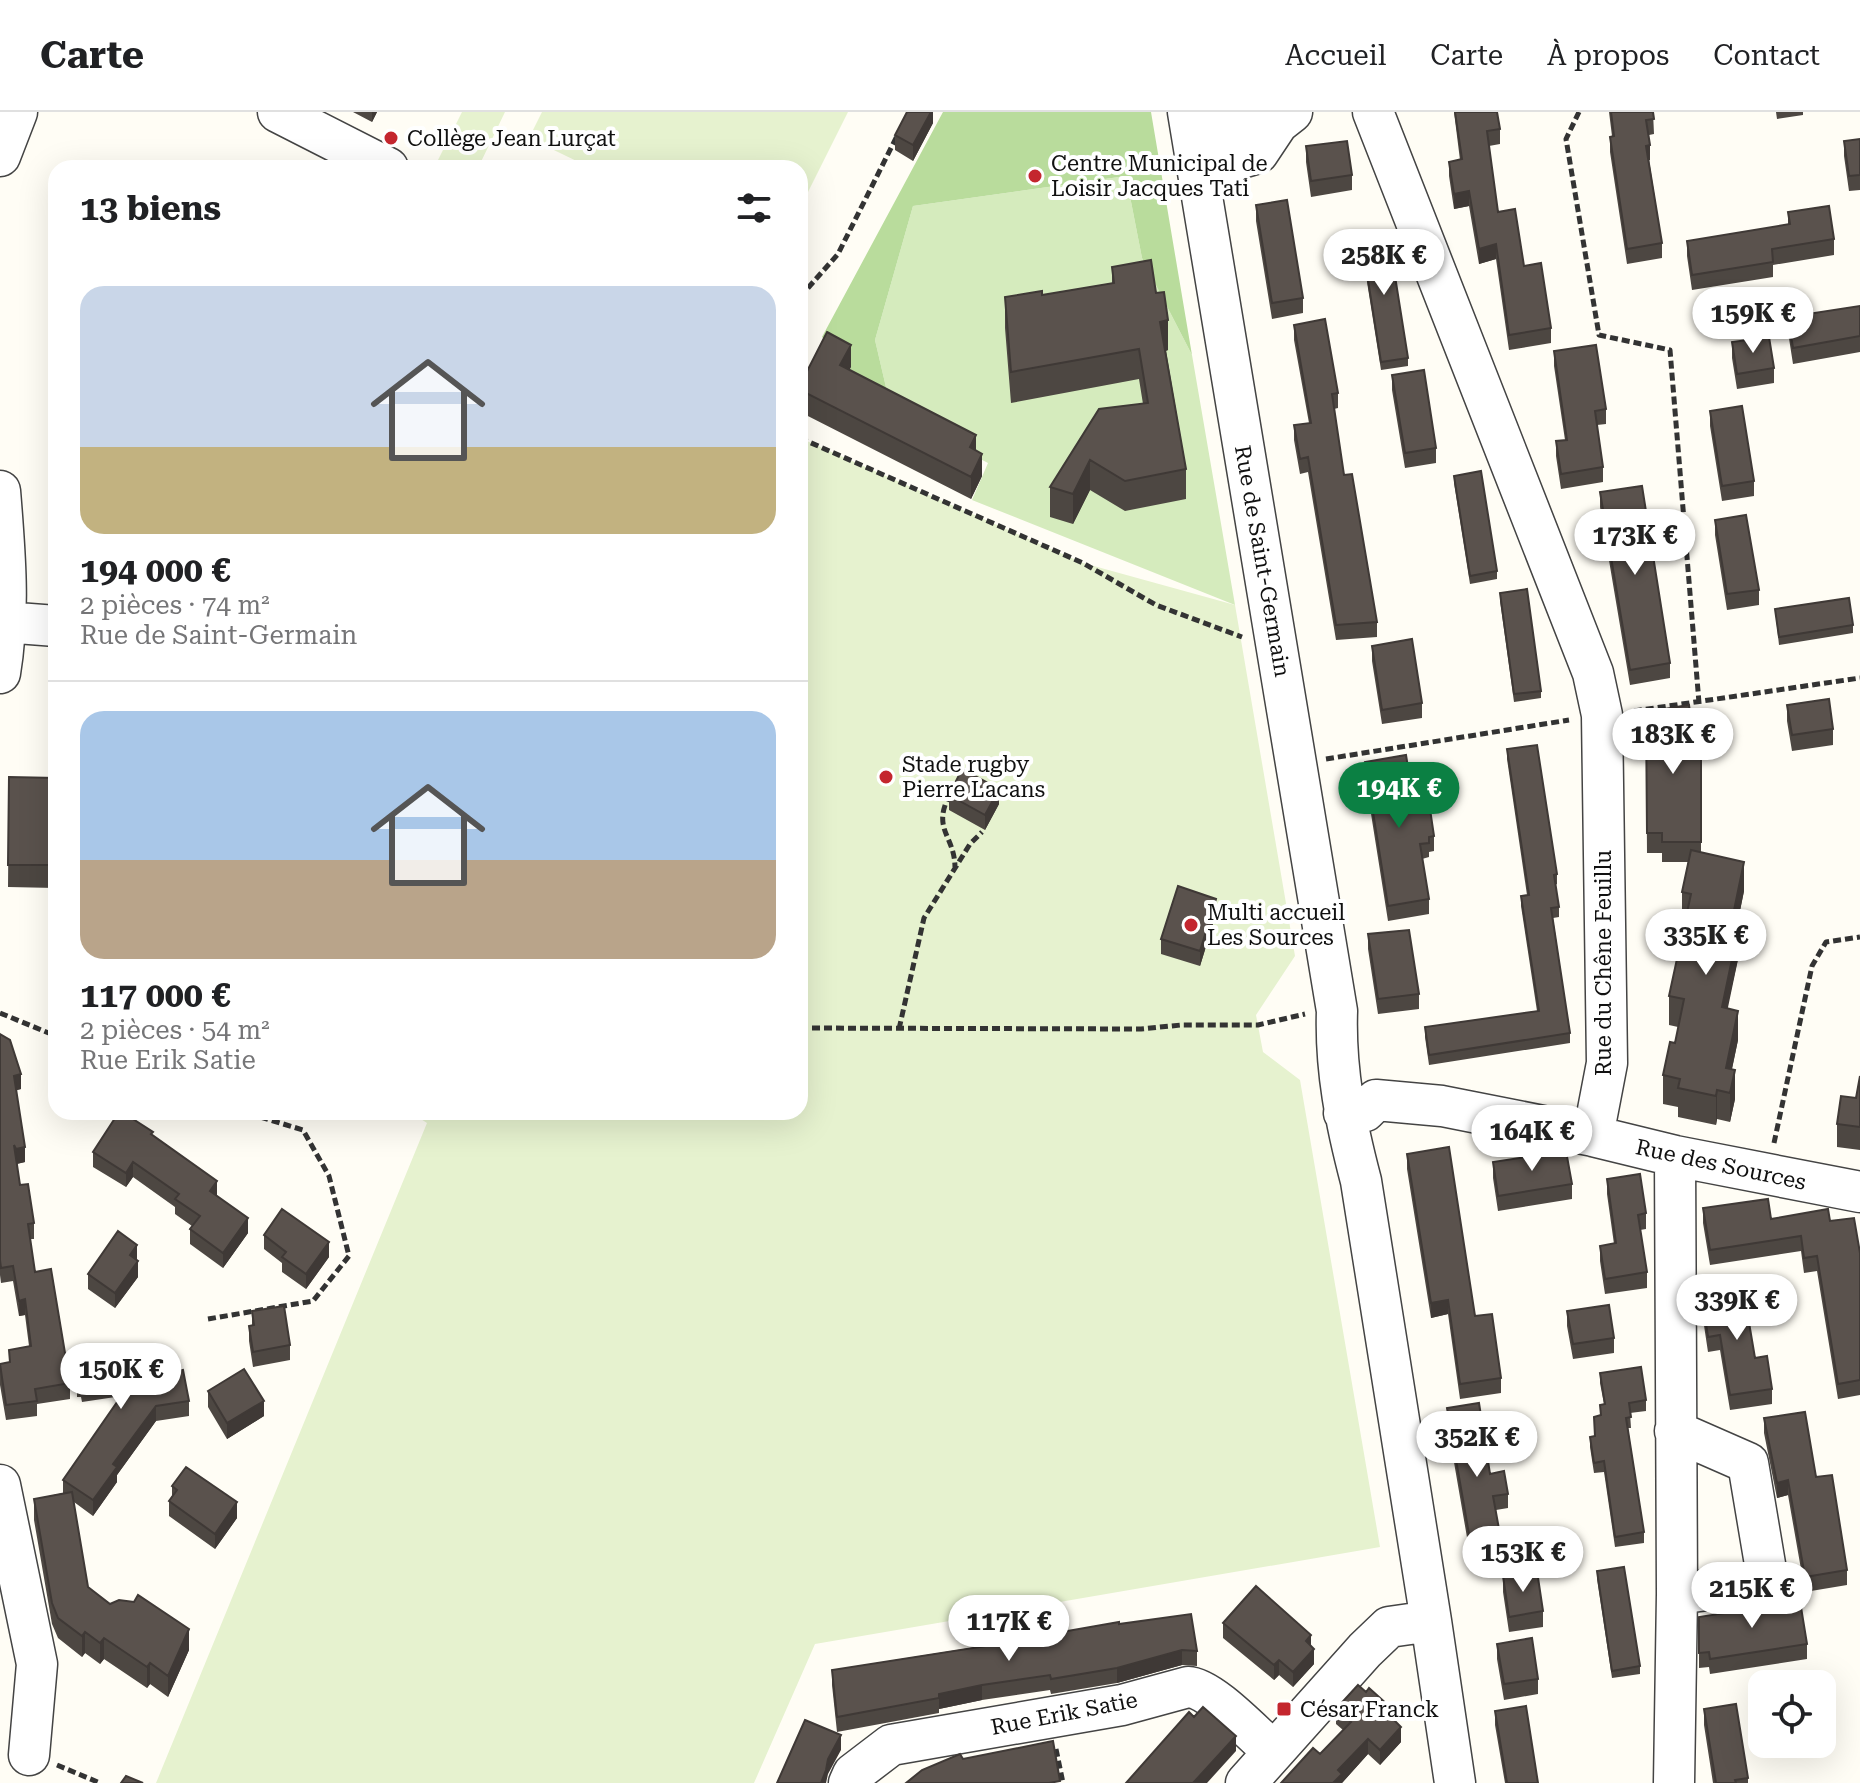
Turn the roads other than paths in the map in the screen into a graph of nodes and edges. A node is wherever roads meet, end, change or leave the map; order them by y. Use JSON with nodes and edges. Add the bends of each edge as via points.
{"nodes":[{"id":1,"x":17,"y":112,"type":"edge"},
{"id":2,"x":278,"y":112,"type":"edge"},
{"id":3,"x":1373,"y":112,"type":"edge"},
{"id":4,"x":1285,"y":118,"type":"edge"},
{"id":5,"x":1192,"y":131,"type":"edge"},
{"id":6,"x":0,"y":156,"type":"edge"},
{"id":7,"x":372,"y":160,"type":"edge"},
{"id":8,"x":0,"y":491,"type":"edge"},
{"id":9,"x":2,"y":550,"type":"edge"},
{"id":10,"x":4,"y":622,"type":"junction"},
{"id":11,"x":48,"y":625,"type":"edge"},
{"id":12,"x":0,"y":673,"type":"edge"},
{"id":13,"x":1354,"y":1112,"type":"junction"},
{"id":14,"x":1593,"y":1136,"type":"junction"},
{"id":15,"x":1675,"y":1156,"type":"junction"},
{"id":16,"x":1860,"y":1192,"type":"edge"},
{"id":17,"x":1675,"y":1431,"type":"junction"},
{"id":18,"x":0,"y":1485,"type":"edge"},
{"id":19,"x":1677,"y":1594,"type":"junction"},
{"id":20,"x":1431,"y":1621,"type":"junction"},
{"id":21,"x":1273,"y":1751,"type":"junction"},
{"id":22,"x":32,"y":1757,"type":"edge"},
{"id":23,"x":849,"y":1783,"type":"edge"},
{"id":24,"x":1246,"y":1783,"type":"edge"},
{"id":25,"x":1455,"y":1783,"type":"edge"},
{"id":26,"x":1674,"y":1783,"type":"edge"}],
"edges":[{"from":1,"to":6,"type":"street"},
{"from":2,"to":7,"type":"street"},
{"from":3,"to":14,"type":"street","name":"Rue du Chêne Feuillu","via":[[1593,673],[1602,715],[1607,1063]]},
{"from":4,"to":5,"type":"street"},
{"from":5,"to":13,"type":"street","name":"Rue de Saint-Germain","via":[[1337,1011],[1336,1048]]},
{"from":8,"to":9,"type":"street"},
{"from":9,"to":10,"type":"street"},
{"from":10,"to":11,"type":"street"},
{"from":10,"to":12,"type":"street"},
{"from":13,"to":14,"type":"street","name":"Rue des Sources","via":[[1376,1100],[1442,1106]]},
{"from":13,"to":20,"type":"street","name":"Rue de Saint-Germain","via":[[1370,1139],[1361,1181]]},
{"from":14,"to":15,"type":"street","name":"Rue des Sources"},
{"from":15,"to":16,"type":"street","name":"Rue des Sources"},
{"from":15,"to":17,"type":"street"},
{"from":17,"to":19,"type":"street"},
{"from":17,"to":19,"type":"street","via":[[1748,1463],[1768,1582]]},
{"from":18,"to":22,"type":"street","via":[[37,1664]]},
{"from":19,"to":26,"type":"street"},
{"from":20,"to":21,"type":"street","via":[[1389,1627]]},
{"from":20,"to":25,"type":"street","name":"Rue de Saint-Germain"},
{"from":21,"to":23,"type":"street","name":"Rue Erik Satie","via":[[1209,1696],[1188,1687],[1122,1705],[891,1745]]},
{"from":21,"to":24,"type":"street"}]}
